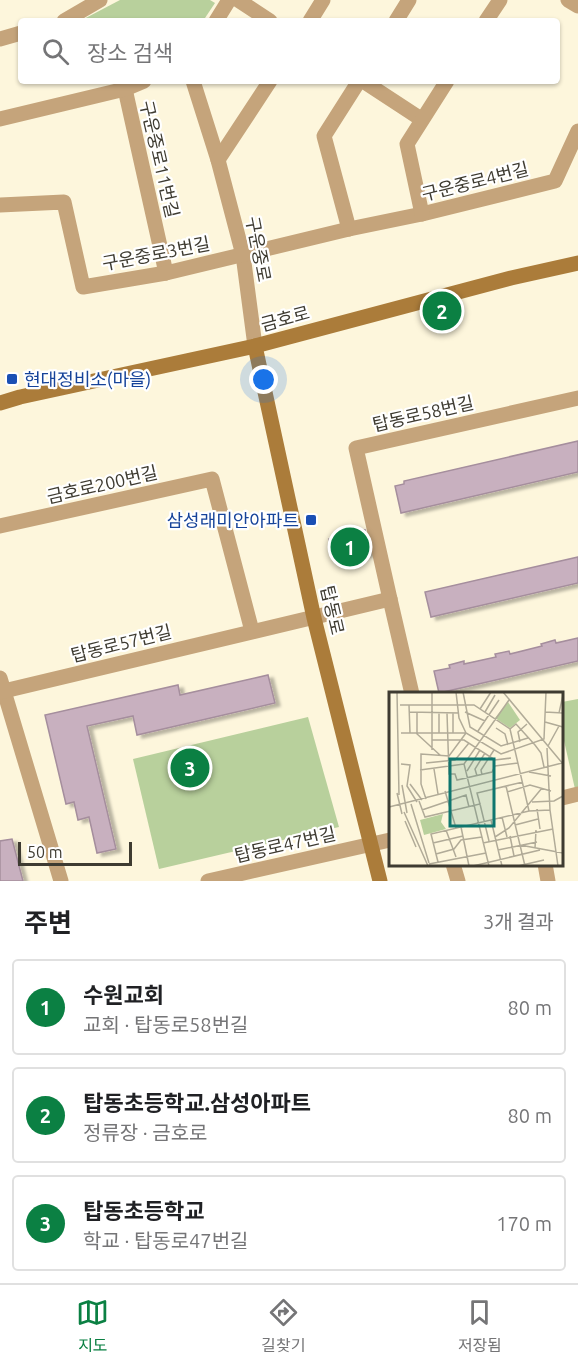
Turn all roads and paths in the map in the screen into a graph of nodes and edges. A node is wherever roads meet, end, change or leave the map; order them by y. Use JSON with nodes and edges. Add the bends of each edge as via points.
{"nodes":[{"id":1,"x":100,"y":0,"type":"edge"},
{"id":2,"x":229,"y":0,"type":"edge"},
{"id":3,"x":238,"y":0,"type":"edge"},
{"id":4,"x":323,"y":0,"type":"edge"},
{"id":5,"x":409,"y":0,"type":"edge"},
{"id":6,"x":500,"y":0,"type":"edge"},
{"id":7,"x":568,"y":0,"type":"edge"},
{"id":8,"x":578,"y":6,"type":"edge"},
{"id":9,"x":69,"y":18,"type":"edge"},
{"id":10,"x":218,"y":18,"type":"edge"},
{"id":11,"x":265,"y":18,"type":"edge"},
{"id":12,"x":312,"y":18,"type":"edge"},
{"id":13,"x":398,"y":18,"type":"edge"},
{"id":14,"x":488,"y":18,"type":"edge"},
{"id":15,"x":18,"y":34,"type":"edge"},
{"id":16,"x":0,"y":39,"type":"edge"},
{"id":17,"x":136,"y":84,"type":"edge"},
{"id":18,"x":194,"y":84,"type":"edge"},
{"id":19,"x":268,"y":84,"type":"edge"},
{"id":20,"x":359,"y":84,"type":"edge"},
{"id":21,"x":366,"y":84,"type":"edge"},
{"id":22,"x":445,"y":84,"type":"edge"},
{"id":23,"x":124,"y":89,"type":"junction"},
{"id":24,"x":0,"y":119,"type":"edge"},
{"id":25,"x":421,"y":119,"type":"junction"},
{"id":26,"x":578,"y":131,"type":"edge"},
{"id":27,"x":218,"y":160,"type":"junction"},
{"id":28,"x":0,"y":205,"type":"edge"},
{"id":29,"x":422,"y":214,"type":"junction"},
{"id":30,"x":349,"y":229,"type":"junction"},
{"id":31,"x":243,"y":255,"type":"junction"},
{"id":32,"x":578,"y":263,"type":"edge"},
{"id":33,"x":166,"y":273,"type":"junction"},
{"id":34,"x":255,"y":346,"type":"junction"},
{"id":35,"x":578,"y":398,"type":"edge"},
{"id":36,"x":0,"y":403,"type":"edge"},
{"id":37,"x":0,"y":526,"type":"edge"},
{"id":38,"x":390,"y":599,"type":"junction"},
{"id":39,"x":314,"y":618,"type":"junction"},
{"id":40,"x":252,"y":631,"type":"junction"},
{"id":41,"x":1,"y":687,"type":"edge"},
{"id":42,"x":412,"y":692,"type":"edge"},
{"id":43,"x":578,"y":795,"type":"edge"},
{"id":44,"x":563,"y":798,"type":"edge"},
{"id":45,"x":389,"y":840,"type":"edge"},
{"id":46,"x":371,"y":845,"type":"junction"},
{"id":47,"x":454,"y":866,"type":"edge"},
{"id":48,"x":545,"y":866,"type":"edge"},
{"id":49,"x":61,"y":881,"type":"edge"},
{"id":50,"x":208,"y":881,"type":"edge"},
{"id":51,"x":380,"y":881,"type":"edge"},
{"id":52,"x":458,"y":881,"type":"edge"},
{"id":53,"x":549,"y":881,"type":"edge"}],
"edges":[{"from":1,"to":9,"type":"street"},
{"from":2,"to":10,"type":"street"},
{"from":3,"to":11,"type":"street"},
{"from":4,"to":12,"type":"street"},
{"from":5,"to":13,"type":"street"},
{"from":6,"to":14,"type":"street"},
{"from":7,"to":8,"type":"street"},
{"from":15,"to":16,"type":"street"},
{"from":17,"to":23,"type":"street","name":"구운중로11번길"},
{"from":18,"to":27,"type":"street","name":"구운중로"},
{"from":19,"to":27,"type":"street"},
{"from":20,"to":30,"type":"street","via":[[324,136]]},
{"from":21,"to":25,"type":"street"},
{"from":22,"to":25,"type":"street"},
{"from":23,"to":24,"type":"street","name":"구운중로11번길"},
{"from":23,"to":33,"type":"street","name":"구운중로11번길"},
{"from":25,"to":29,"type":"street","via":[[406,144]]},
{"from":26,"to":29,"type":"street","name":"구운중로4번길","via":[[555,181]]},
{"from":27,"to":31,"type":"street","name":"구운중로"},
{"from":28,"to":33,"type":"street","name":"구운중로3번길","via":[[64,202],[83,287]]},
{"from":29,"to":30,"type":"street","name":"구운중로4번길"},
{"from":30,"to":31,"type":"street","name":"구운중로4번길"},
{"from":31,"to":33,"type":"street","name":"구운중로3번길"},
{"from":31,"to":34,"type":"street","name":"구운중로"},
{"from":32,"to":34,"type":"street","name":"금호로"},
{"from":34,"to":36,"type":"street","name":"금호로"},
{"from":34,"to":39,"type":"street","name":"탑동로"},
{"from":35,"to":38,"type":"street","name":"탑동로58번길","via":[[356,448]]},
{"from":37,"to":40,"type":"street","name":"금호로200번길","via":[[212,479]]},
{"from":38,"to":39,"type":"street"},
{"from":38,"to":42,"type":"street","name":"탑동로58번길"},
{"from":39,"to":40,"type":"street","name":"탑동로57번길"},
{"from":39,"to":46,"type":"street","name":"탑동로"},
{"from":40,"to":41,"type":"street","name":"탑동로57번길"},
{"from":41,"to":49,"type":"street"},
{"from":43,"to":44,"type":"street"},
{"from":45,"to":46,"type":"street","name":"탑동로47번길"},
{"from":46,"to":50,"type":"street","name":"탑동로47번길"},
{"from":46,"to":51,"type":"street","name":"탑동로"},
{"from":47,"to":52,"type":"street"},
{"from":48,"to":53,"type":"street"}]}
